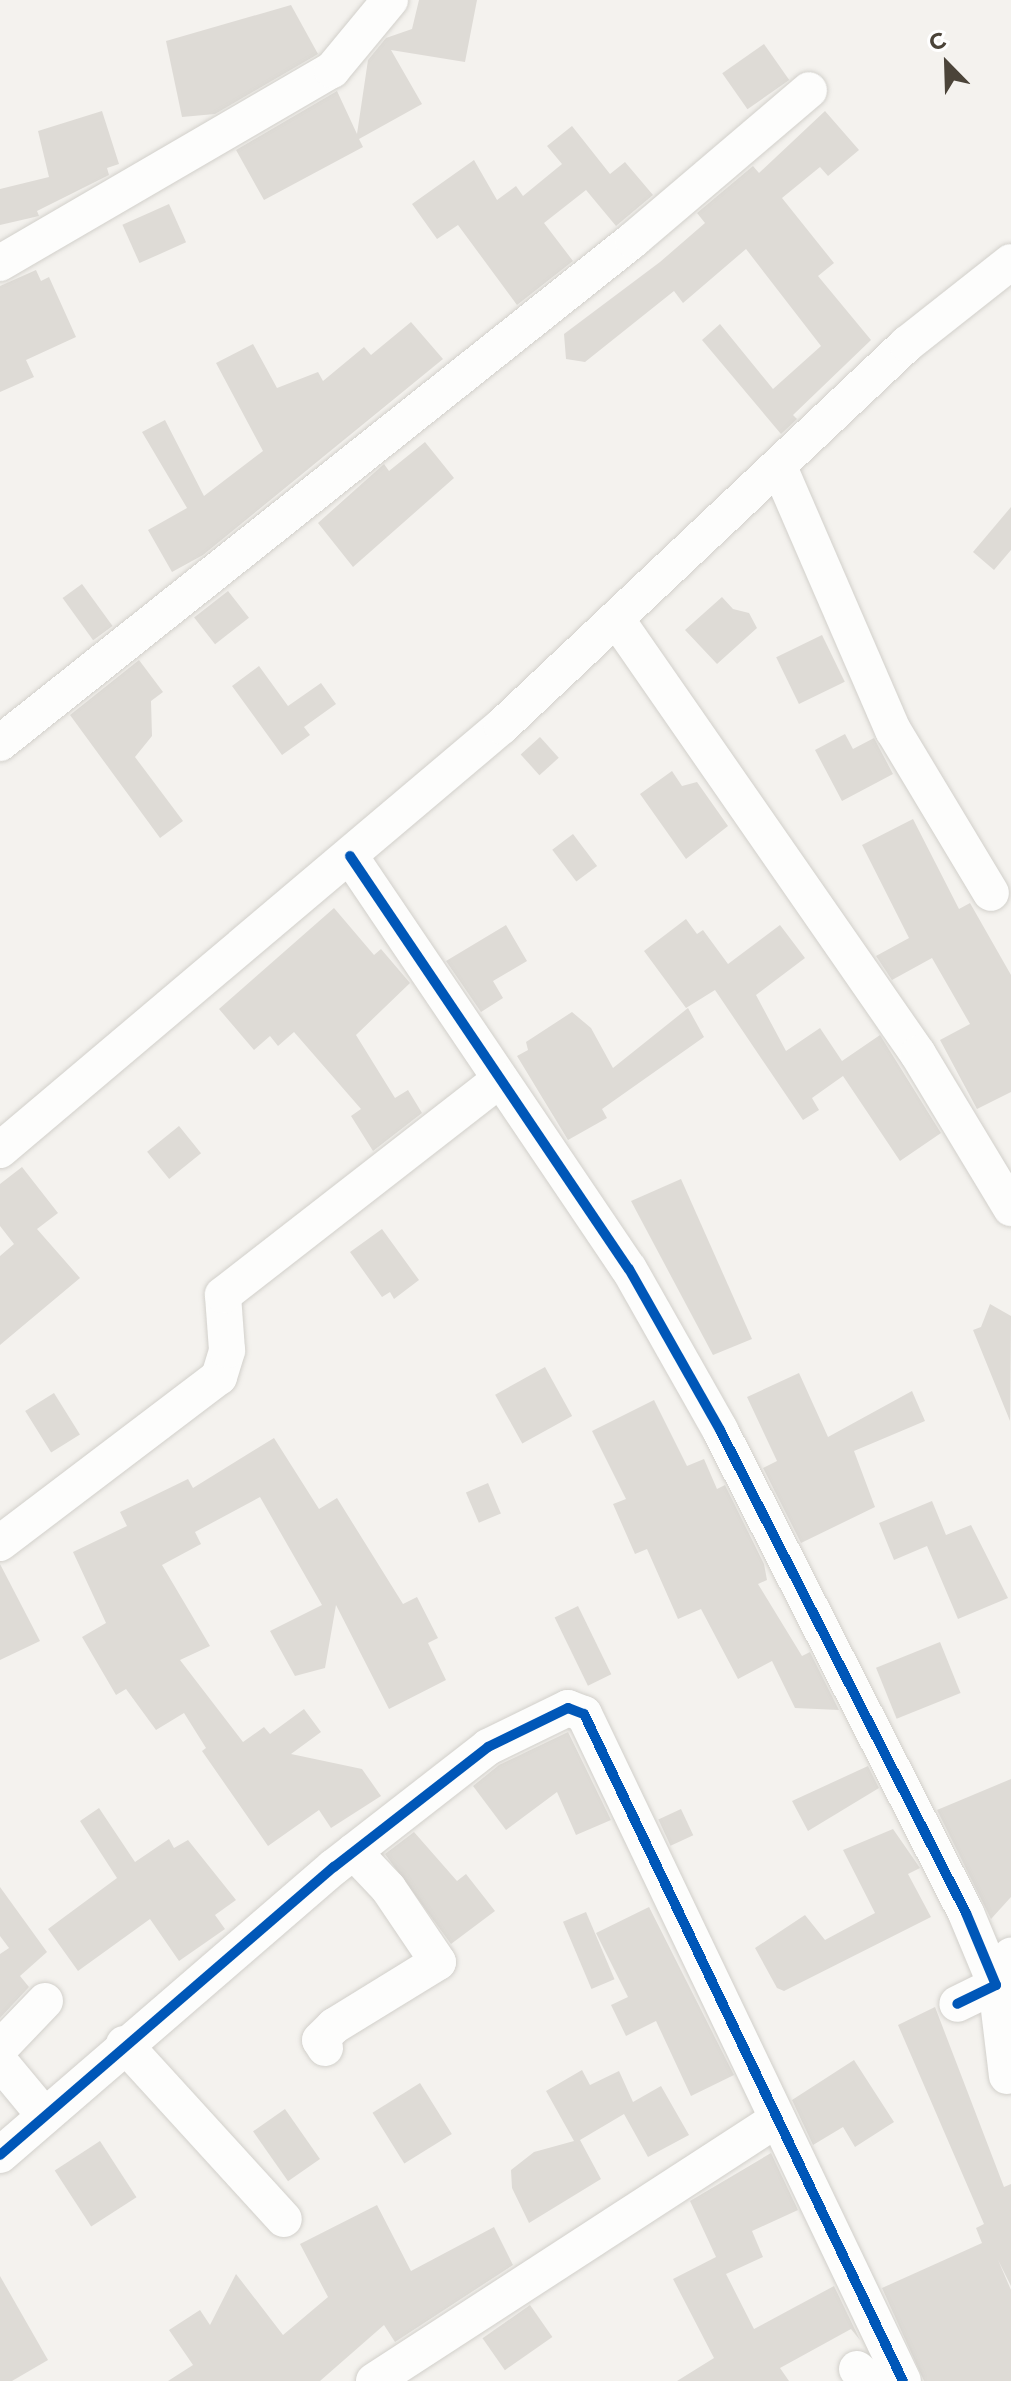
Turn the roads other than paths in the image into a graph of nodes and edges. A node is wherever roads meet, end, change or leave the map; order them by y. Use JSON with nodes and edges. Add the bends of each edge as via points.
{"nodes":[{"id":1,"x":390,"y":0,"type":"edge"},
{"id":2,"x":809,"y":90,"type":"dead end"},
{"id":3,"x":1011,"y":262,"type":"edge"},
{"id":4,"x":0,"y":263,"type":"edge"},
{"id":5,"x":779,"y":467,"type":"junction"},
{"id":6,"x":617,"y":620,"type":"junction"},
{"id":7,"x":0,"y":743,"type":"edge"},
{"id":8,"x":350,"y":856,"type":"junction"},
{"id":9,"x":991,"y":893,"type":"dead end"},
{"id":10,"x":499,"y":1080,"type":"junction"},
{"id":11,"x":0,"y":1150,"type":"edge"},
{"id":12,"x":1011,"y":1208,"type":"edge"},
{"id":13,"x":0,"y":1543,"type":"edge"},
{"id":14,"x":354,"y":1852,"type":"junction"},
{"id":15,"x":1003,"y":1970,"type":"edge"},
{"id":16,"x":45,"y":2001,"type":"dead end"},
{"id":17,"x":957,"y":2004,"type":"dead end"},
{"id":18,"x":124,"y":2044,"type":"junction"},
{"id":19,"x":0,"y":2048,"type":"edge"},
{"id":20,"x":325,"y":2048,"type":"dead end"},
{"id":21,"x":0,"y":2062,"type":"edge"},
{"id":22,"x":1007,"y":2076,"type":"dead end"},
{"id":23,"x":44,"y":2115,"type":"junction"},
{"id":24,"x":777,"y":2119,"type":"junction"},
{"id":25,"x":0,"y":2155,"type":"edge"},
{"id":26,"x":284,"y":2219,"type":"dead end"},
{"id":27,"x":374,"y":2381,"type":"edge"},
{"id":28,"x":903,"y":2381,"type":"edge"}],
"edges":[{"from":1,"to":4,"type":"street","via":[[332,70]]},
{"from":2,"to":7,"type":"street","via":[[633,240]]},
{"from":3,"to":5,"type":"street","via":[[907,344]]},
{"from":5,"to":6,"type":"street"},
{"from":5,"to":9,"type":"street","via":[[893,730]]},
{"from":6,"to":8,"type":"street"},
{"from":6,"to":12,"type":"street","via":[[918,1054]]},
{"from":8,"to":10,"type":"street"},
{"from":8,"to":11,"type":"street"},
{"from":10,"to":13,"type":"street","via":[[223,1295],[227,1350],[219,1377]]},
{"from":10,"to":15,"type":"street","via":[[629,1269],[720,1430],[966,1913]]},
{"from":14,"to":18,"type":"street"},
{"from":14,"to":20,"type":"street","via":[[388,1888],[438,1962],[334,2026],[320,2040]]},
{"from":14,"to":24,"type":"street","via":[[488,1747],[542,1716],[568,1708],[584,1714]]},
{"from":15,"to":17,"type":"street"},
{"from":15,"to":22,"type":"street"},
{"from":16,"to":19,"type":"street"},
{"from":18,"to":23,"type":"street"},
{"from":18,"to":26,"type":"street"},
{"from":21,"to":23,"type":"street"},
{"from":23,"to":25,"type":"street"},
{"from":24,"to":27,"type":"street"},
{"from":24,"to":28,"type":"street"}]}
